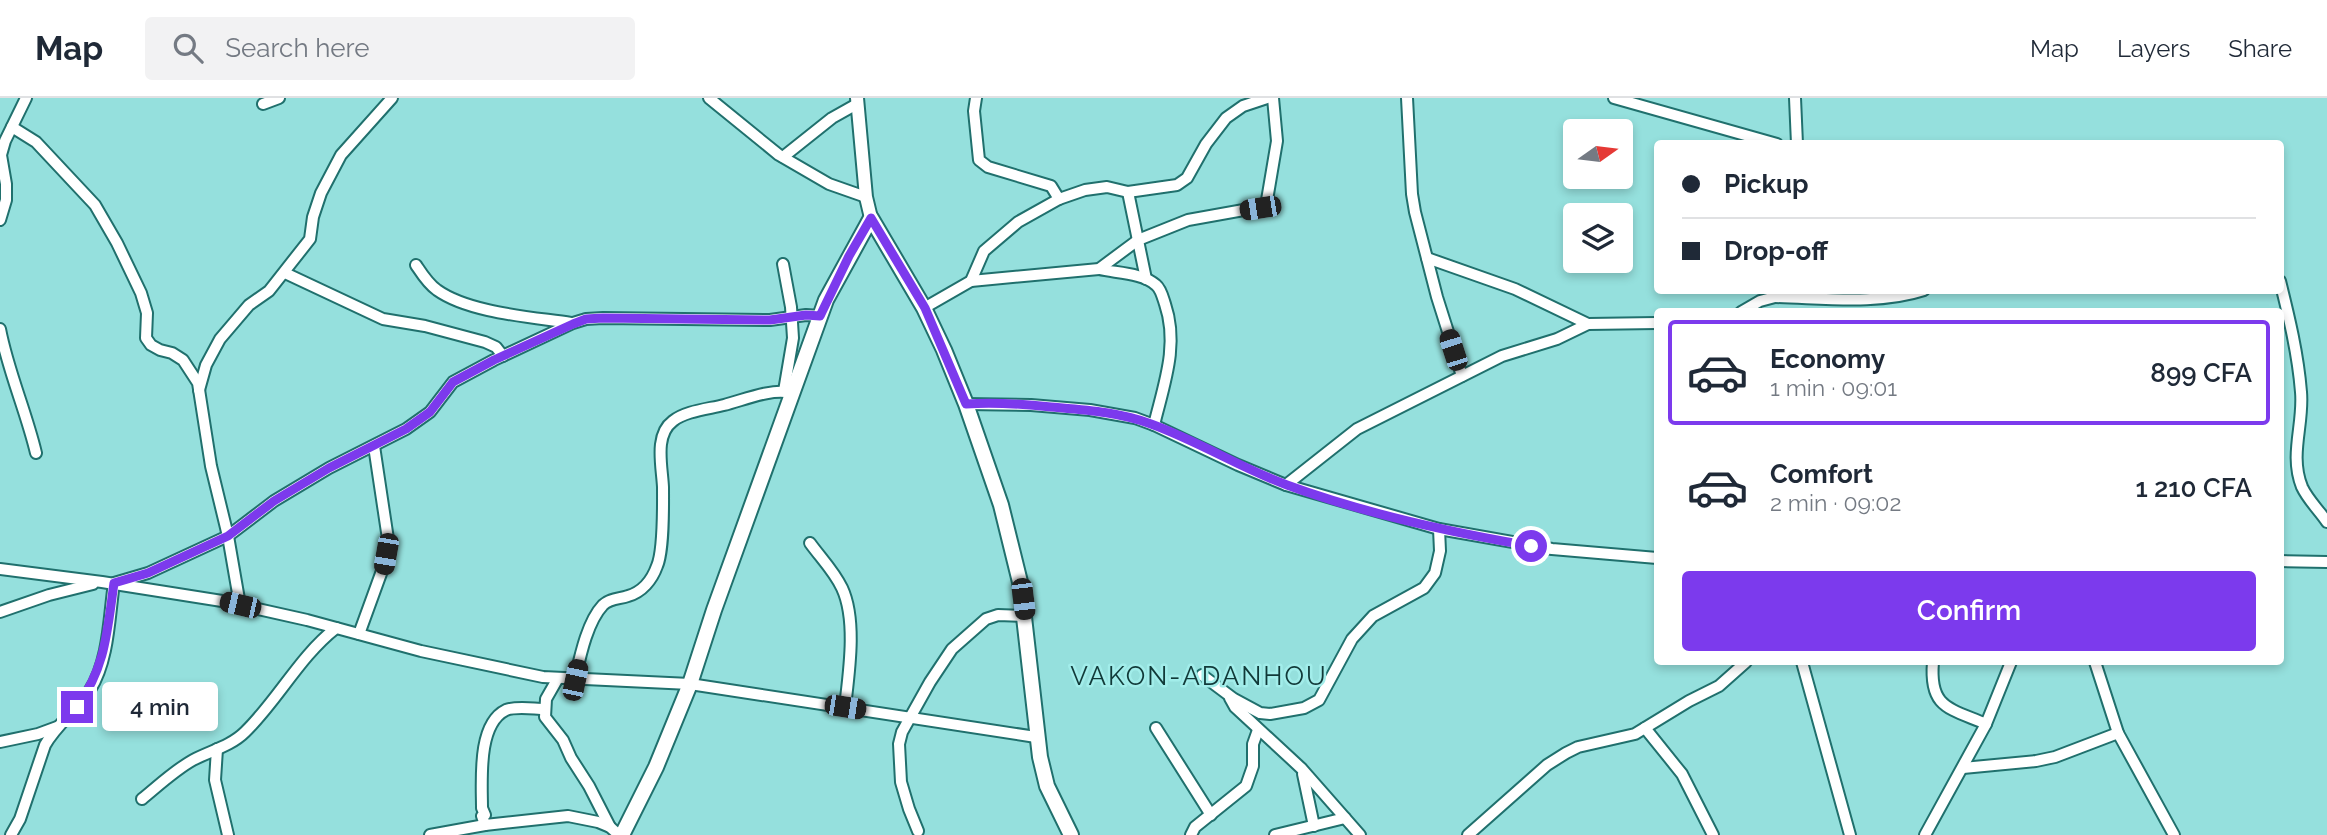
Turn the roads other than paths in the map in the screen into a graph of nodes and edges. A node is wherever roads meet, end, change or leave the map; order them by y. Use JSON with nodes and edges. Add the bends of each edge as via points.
{"nodes":[{"id":1,"x":26,"y":98,"type":"edge"},
{"id":2,"x":279,"y":98,"type":"edge"},
{"id":3,"x":392,"y":98,"type":"edge"},
{"id":4,"x":709,"y":98,"type":"edge"},
{"id":5,"x":976,"y":98,"type":"edge"},
{"id":6,"x":1268,"y":98,"type":"edge"},
{"id":7,"x":1273,"y":98,"type":"edge"},
{"id":8,"x":1407,"y":98,"type":"edge"},
{"id":9,"x":1614,"y":98,"type":"edge"},
{"id":10,"x":1795,"y":98,"type":"edge"},
{"id":11,"x":857,"y":101,"type":"edge"},
{"id":12,"x":263,"y":104,"type":"dead end"},
{"id":13,"x":12,"y":127,"type":"junction"},
{"id":14,"x":1763,"y":140,"type":"edge"},
{"id":15,"x":1797,"y":140,"type":"edge"},
{"id":16,"x":783,"y":158,"type":"junction"},
{"id":17,"x":1128,"y":192,"type":"junction"},
{"id":18,"x":866,"y":197,"type":"junction"},
{"id":19,"x":1059,"y":199,"type":"junction"},
{"id":20,"x":871,"y":218,"type":"junction"},
{"id":21,"x":0,"y":220,"type":"edge"},
{"id":22,"x":1138,"y":240,"type":"junction"},
{"id":23,"x":1427,"y":258,"type":"junction"},
{"id":24,"x":783,"y":264,"type":"dead end"},
{"id":25,"x":416,"y":265,"type":"dead end"},
{"id":26,"x":1099,"y":270,"type":"junction"},
{"id":27,"x":285,"y":273,"type":"junction"},
{"id":28,"x":1146,"y":279,"type":"junction"},
{"id":29,"x":971,"y":281,"type":"junction"},
{"id":30,"x":1774,"y":294,"type":"edge"},
{"id":31,"x":1913,"y":294,"type":"edge"},
{"id":32,"x":2283,"y":294,"type":"edge"},
{"id":33,"x":925,"y":308,"type":"junction"},
{"id":34,"x":1748,"y":308,"type":"edge"},
{"id":35,"x":820,"y":316,"type":"junction"},
{"id":36,"x":791,"y":317,"type":"junction"},
{"id":37,"x":1654,"y":323,"type":"edge"},
{"id":38,"x":573,"y":324,"type":"junction"},
{"id":39,"x":1588,"y":324,"type":"junction"},
{"id":40,"x":0,"y":329,"type":"edge"},
{"id":41,"x":503,"y":356,"type":"junction"},
{"id":42,"x":1462,"y":376,"type":"junction"},
{"id":43,"x":199,"y":390,"type":"junction"},
{"id":44,"x":788,"y":392,"type":"junction"},
{"id":45,"x":966,"y":404,"type":"junction"},
{"id":46,"x":1154,"y":425,"type":"junction"},
{"id":47,"x":374,"y":446,"type":"junction"},
{"id":48,"x":36,"y":453,"type":"dead end"},
{"id":49,"x":1286,"y":485,"type":"junction"},
{"id":50,"x":2327,"y":522,"type":"edge"},
{"id":51,"x":1438,"y":529,"type":"junction"},
{"id":52,"x":228,"y":536,"type":"junction"},
{"id":53,"x":810,"y":543,"type":"dead end"},
{"id":54,"x":1654,"y":558,"type":"edge"},
{"id":55,"x":2284,"y":561,"type":"edge"},
{"id":56,"x":2327,"y":562,"type":"edge"},
{"id":57,"x":0,"y":569,"type":"edge"},
{"id":58,"x":102,"y":582,"type":"junction"},
{"id":59,"x":114,"y":583,"type":"junction"},
{"id":60,"x":240,"y":605,"type":"junction"},
{"id":61,"x":0,"y":612,"type":"edge"},
{"id":62,"x":1025,"y":616,"type":"junction"},
{"id":63,"x":336,"y":628,"type":"junction"},
{"id":64,"x":359,"y":634,"type":"junction"},
{"id":65,"x":1743,"y":665,"type":"edge"},
{"id":66,"x":1803,"y":665,"type":"edge"},
{"id":67,"x":1933,"y":665,"type":"edge"},
{"id":68,"x":2010,"y":665,"type":"edge"},
{"id":69,"x":2096,"y":665,"type":"edge"},
{"id":70,"x":1202,"y":675,"type":"dead end"},
{"id":71,"x":558,"y":678,"type":"junction"},
{"id":72,"x":575,"y":680,"type":"junction"},
{"id":73,"x":690,"y":684,"type":"junction"},
{"id":74,"x":1228,"y":695,"type":"junction"},
{"id":75,"x":845,"y":707,"type":"junction"},
{"id":76,"x":545,"y":709,"type":"junction"},
{"id":77,"x":911,"y":718,"type":"junction"},
{"id":78,"x":1986,"y":724,"type":"junction"},
{"id":79,"x":60,"y":726,"type":"junction"},
{"id":80,"x":1156,"y":728,"type":"dead end"},
{"id":81,"x":1645,"y":728,"type":"junction"},
{"id":82,"x":1258,"y":730,"type":"junction"},
{"id":83,"x":2118,"y":733,"type":"junction"},
{"id":84,"x":1036,"y":737,"type":"junction"},
{"id":85,"x":0,"y":742,"type":"edge"},
{"id":86,"x":217,"y":749,"type":"junction"},
{"id":87,"x":1963,"y":768,"type":"junction"},
{"id":88,"x":1302,"y":769,"type":"junction"},
{"id":89,"x":142,"y":799,"type":"dead end"},
{"id":90,"x":1211,"y":815,"type":"junction"},
{"id":91,"x":1345,"y":818,"type":"junction"},
{"id":92,"x":485,"y":825,"type":"junction"},
{"id":93,"x":1314,"y":826,"type":"junction"},
{"id":94,"x":918,"y":831,"type":"dead end"},
{"id":95,"x":617,"y":832,"type":"edge"},
{"id":96,"x":11,"y":835,"type":"edge"},
{"id":97,"x":228,"y":835,"type":"edge"},
{"id":98,"x":430,"y":835,"type":"edge"},
{"id":99,"x":1071,"y":835,"type":"edge"},
{"id":100,"x":1191,"y":835,"type":"edge"},
{"id":101,"x":1275,"y":835,"type":"edge"},
{"id":102,"x":1360,"y":835,"type":"edge"},
{"id":103,"x":1468,"y":835,"type":"edge"},
{"id":104,"x":1713,"y":835,"type":"edge"},
{"id":105,"x":1850,"y":835,"type":"edge"},
{"id":106,"x":1925,"y":835,"type":"edge"},
{"id":107,"x":2174,"y":835,"type":"edge"}],
"edges":[{"from":1,"to":13,"type":"street"},
{"from":2,"to":12,"type":"street"},
{"from":3,"to":27,"type":"street","via":[[341,155],[321,193],[310,239]]},
{"from":4,"to":16,"type":"street"},
{"from":5,"to":19,"type":"street","via":[[979,160],[988,167],[1051,186]]},
{"from":6,"to":17,"type":"street","via":[[1243,106],[1226,118],[1187,178],[1177,185]]},
{"from":7,"to":22,"type":"street","via":[[1278,141],[1266,206],[1188,220]]},
{"from":8,"to":23,"type":"street","via":[[1412,194]]},
{"from":9,"to":14,"type":"street"},
{"from":10,"to":15,"type":"street"},
{"from":11,"to":16,"type":"street"},
{"from":11,"to":18,"type":"street"},
{"from":13,"to":21,"type":"street","via":[[1,155],[6,200]]},
{"from":13,"to":43,"type":"street","via":[[36,142],[95,205],[141,293],[147,313],[146,338],[150,345],[183,360]]},
{"from":16,"to":18,"type":"street","via":[[829,184]]},
{"from":17,"to":19,"type":"street","via":[[1107,187]]},
{"from":17,"to":22,"type":"street"},
{"from":18,"to":20,"type":"street"},
{"from":19,"to":29,"type":"street","via":[[1018,222],[984,251]]},
{"from":20,"to":33,"type":"main road"},
{"from":20,"to":35,"type":"main road"},
{"from":22,"to":26,"type":"street"},
{"from":22,"to":28,"type":"street"},
{"from":23,"to":39,"type":"street","via":[[1515,289]]},
{"from":23,"to":42,"type":"street"},
{"from":24,"to":36,"type":"street"},
{"from":25,"to":38,"type":"street","via":[[426,281],[450,298],[474,307]]},
{"from":26,"to":28,"type":"street"},
{"from":26,"to":29,"type":"street"},
{"from":27,"to":41,"type":"street","via":[[383,319],[485,342]]},
{"from":27,"to":43,"type":"street","via":[[249,305],[220,340]]},
{"from":28,"to":46,"type":"street","via":[[1158,286],[1171,322],[1172,354]]},
{"from":29,"to":33,"type":"street"},
{"from":30,"to":31,"type":"street"},
{"from":30,"to":34,"type":"street"},
{"from":32,"to":50,"type":"street","via":[[2301,389],[2295,460],[2305,492]]},
{"from":33,"to":45,"type":"main road"},
{"from":35,"to":36,"type":"street"},
{"from":35,"to":44,"type":"main road"},
{"from":36,"to":38,"type":"street","via":[[603,318]]},
{"from":36,"to":44,"type":"street"},
{"from":37,"to":39,"type":"street"},
{"from":38,"to":41,"type":"street"},
{"from":39,"to":42,"type":"street"},
{"from":40,"to":48,"type":"street"},
{"from":41,"to":47,"type":"street","via":[[453,382],[430,412]]},
{"from":42,"to":49,"type":"street","via":[[1357,429]]},
{"from":43,"to":52,"type":"street"},
{"from":44,"to":72,"type":"street","via":[[675,418],[666,427],[660,458],[663,488],[658,564],[640,591],[603,605],[588,632]]},
{"from":44,"to":73,"type":"main road"},
{"from":45,"to":46,"type":"street","via":[[1090,410]]},
{"from":45,"to":62,"type":"main road","via":[[1008,527]]},
{"from":46,"to":49,"type":"street"},
{"from":47,"to":52,"type":"street","via":[[274,501]]},
{"from":47,"to":64,"type":"street","via":[[388,539],[383,568]]},
{"from":49,"to":51,"type":"street"},
{"from":51,"to":54,"type":"street","via":[[1552,549]]},
{"from":51,"to":74,"type":"street","via":[[1435,573],[1424,588],[1373,616],[1359,631],[1319,700],[1304,708],[1270,714]]},
{"from":52,"to":59,"type":"street","via":[[148,573]]},
{"from":52,"to":60,"type":"street"},
{"from":53,"to":75,"type":"street","via":[[848,602]]},
{"from":55,"to":56,"type":"street"},
{"from":57,"to":58,"type":"street"},
{"from":58,"to":59,"type":"street"},
{"from":58,"to":61,"type":"street"},
{"from":59,"to":60,"type":"street"},
{"from":59,"to":79,"type":"street","via":[[97,675]]},
{"from":60,"to":63,"type":"street"},
{"from":62,"to":77,"type":"street","via":[[986,619],[952,649]]},
{"from":62,"to":84,"type":"main road"},
{"from":63,"to":64,"type":"street"},
{"from":63,"to":86,"type":"street","via":[[313,646],[242,735]]},
{"from":64,"to":71,"type":"street"},
{"from":65,"to":81,"type":"street","via":[[1719,686]]},
{"from":66,"to":105,"type":"street"},
{"from":67,"to":78,"type":"street","via":[[1935,695],[1952,709]]},
{"from":68,"to":78,"type":"street"},
{"from":69,"to":83,"type":"street"},
{"from":70,"to":74,"type":"street"},
{"from":71,"to":72,"type":"street"},
{"from":71,"to":76,"type":"street","via":[[549,690]]},
{"from":72,"to":73,"type":"street"},
{"from":73,"to":75,"type":"street"},
{"from":73,"to":95,"type":"main road","via":[[656,767]]},
{"from":74,"to":82,"type":"street"},
{"from":75,"to":77,"type":"street"},
{"from":76,"to":92,"type":"street","via":[[508,709],[495,719],[485,741]]},
{"from":76,"to":95,"type":"street","via":[[545,717]]},
{"from":77,"to":84,"type":"street"},
{"from":77,"to":94,"type":"street","via":[[899,744],[901,782]]},
{"from":78,"to":87,"type":"street"},
{"from":79,"to":85,"type":"street"},
{"from":79,"to":96,"type":"street","via":[[41,755]]},
{"from":80,"to":90,"type":"street"},
{"from":81,"to":103,"type":"street","via":[[1566,753]]},
{"from":81,"to":104,"type":"street","via":[[1682,774]]},
{"from":82,"to":88,"type":"street"},
{"from":82,"to":90,"type":"street","via":[[1254,766],[1246,786]]},
{"from":83,"to":87,"type":"street","via":[[2055,757]]},
{"from":83,"to":107,"type":"street"},
{"from":84,"to":99,"type":"main road","via":[[1047,786]]},
{"from":86,"to":89,"type":"street","via":[[192,761]]},
{"from":86,"to":97,"type":"street","via":[[215,780]]},
{"from":87,"to":106,"type":"street"},
{"from":88,"to":91,"type":"street"},
{"from":88,"to":93,"type":"street"},
{"from":90,"to":100,"type":"street"},
{"from":91,"to":93,"type":"street"},
{"from":91,"to":102,"type":"street"},
{"from":92,"to":95,"type":"street","via":[[568,816]]},
{"from":92,"to":98,"type":"street"},
{"from":93,"to":101,"type":"street"}]}
